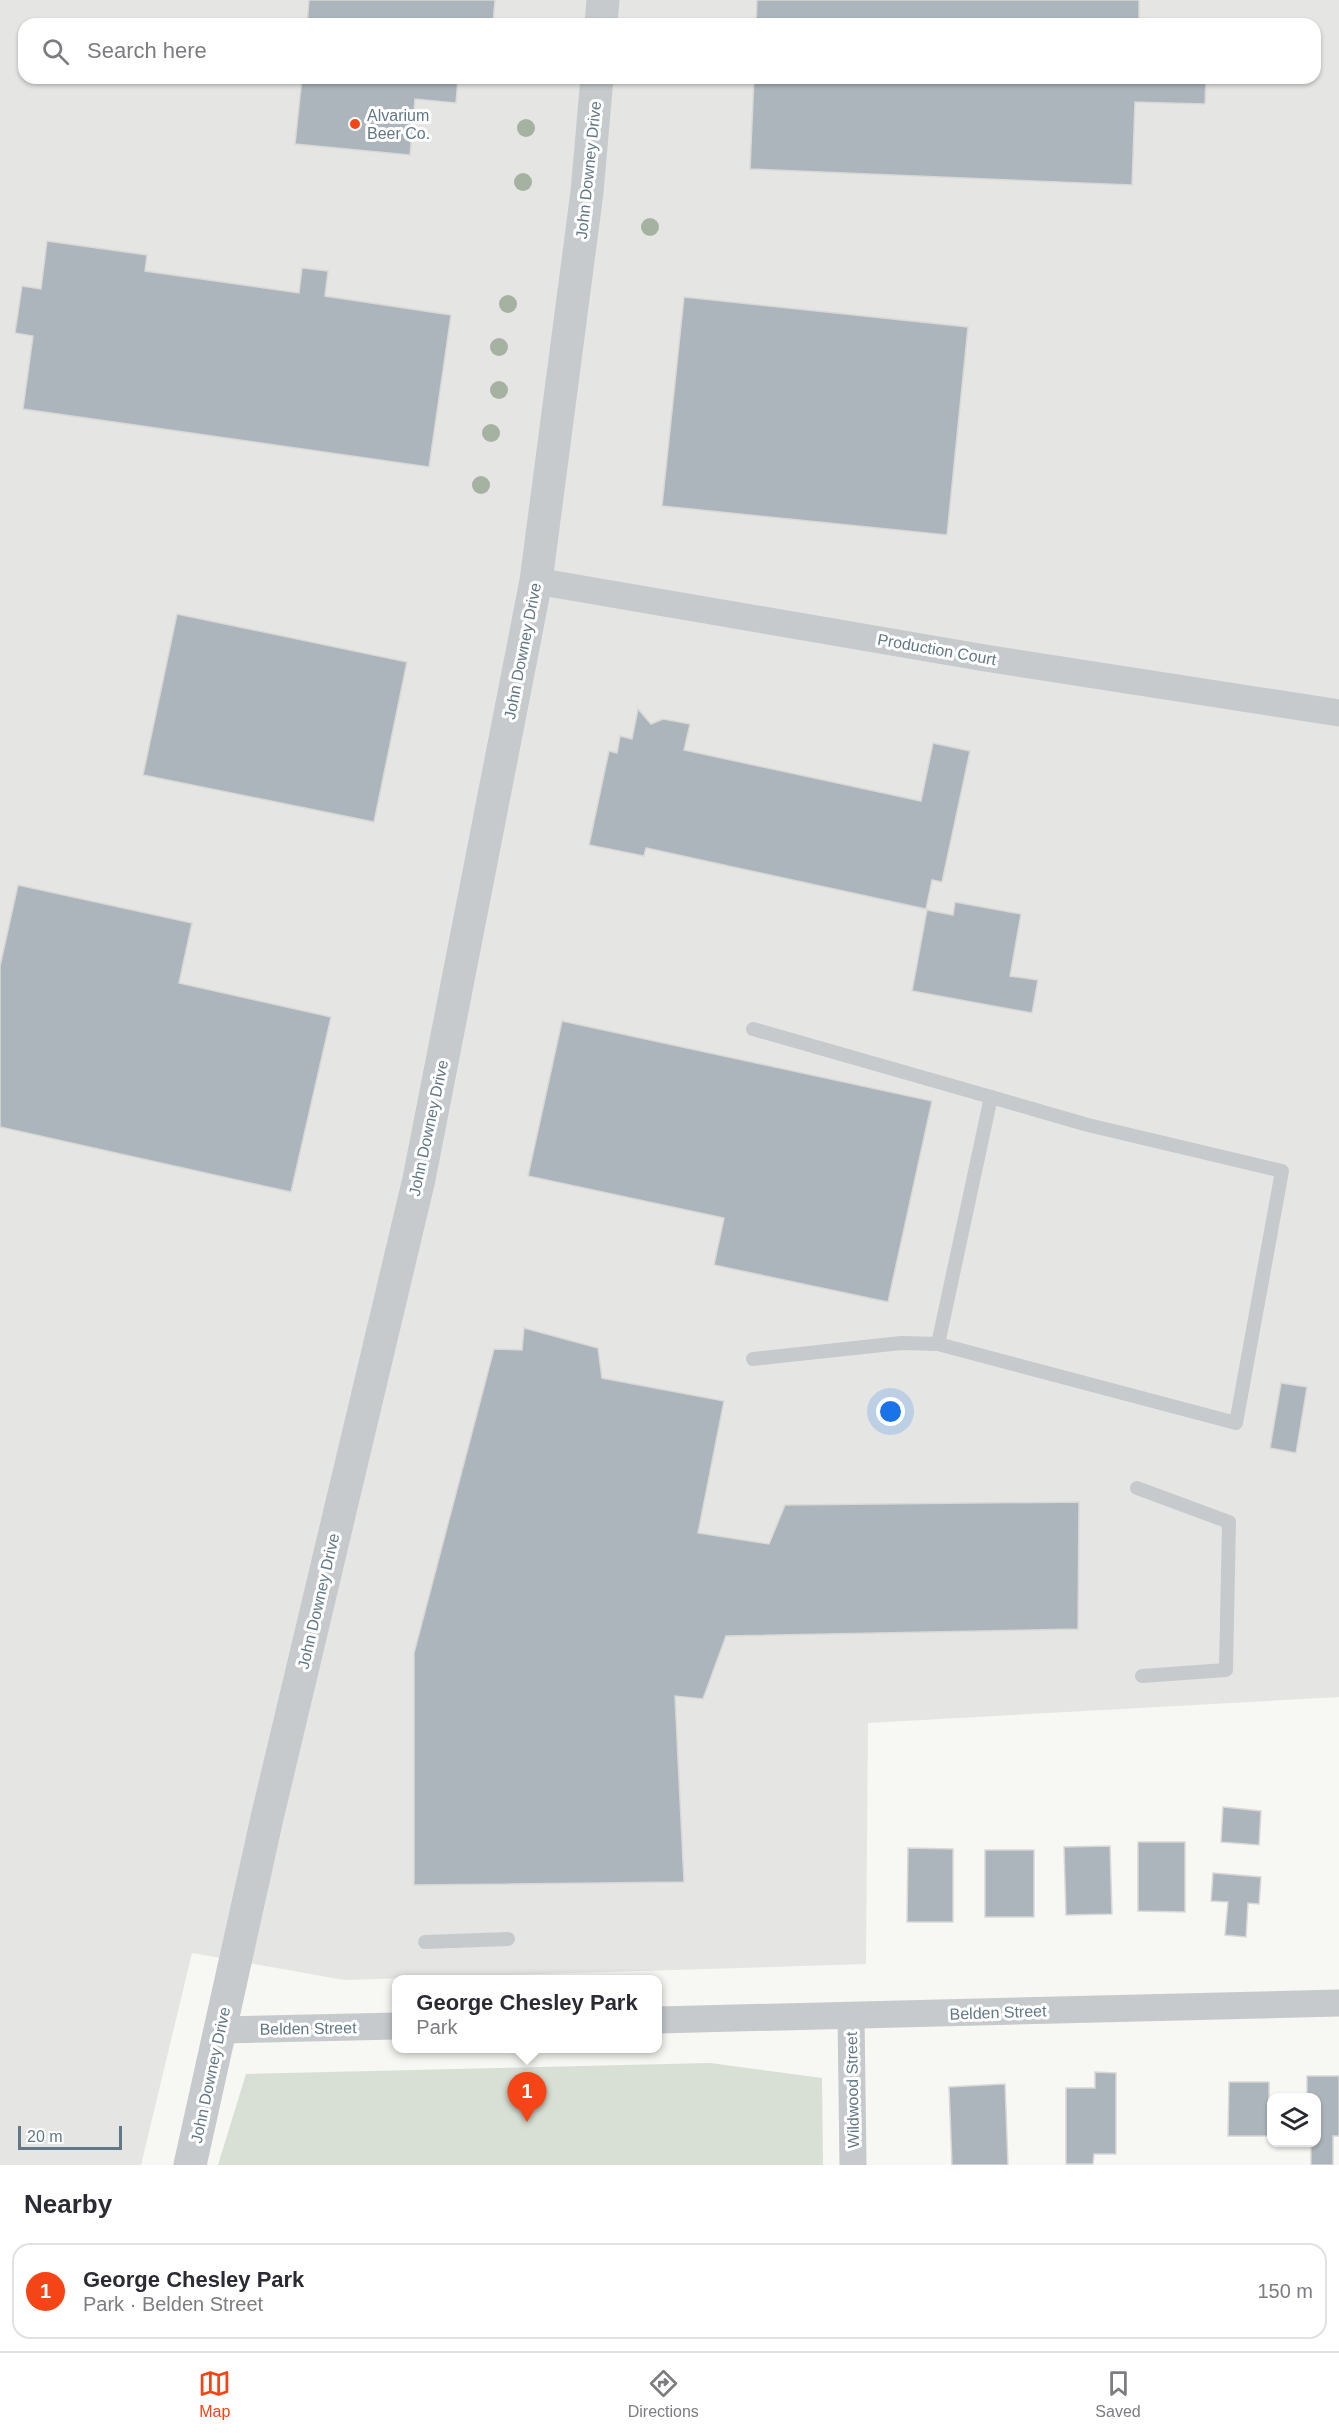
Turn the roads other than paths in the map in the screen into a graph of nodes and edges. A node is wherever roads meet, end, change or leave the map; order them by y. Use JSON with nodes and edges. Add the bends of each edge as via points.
{"nodes":[{"id":1,"x":603,"y":0,"type":"edge"},
{"id":2,"x":602,"y":18,"type":"edge"},
{"id":3,"x":596,"y":84,"type":"edge"},
{"id":4,"x":536,"y":581,"type":"junction"},
{"id":5,"x":1339,"y":713,"type":"edge"},
{"id":6,"x":753,"y":1029,"type":"dead end"},
{"id":7,"x":992,"y":1096,"type":"junction"},
{"id":8,"x":938,"y":1344,"type":"junction"},
{"id":9,"x":753,"y":1359,"type":"dead end"},
{"id":10,"x":1137,"y":1488,"type":"dead end"},
{"id":11,"x":1142,"y":1676,"type":"dead end"},
{"id":12,"x":508,"y":1939,"type":"dead end"},
{"id":13,"x":425,"y":1942,"type":"dead end"},
{"id":14,"x":1339,"y":2003,"type":"edge"},
{"id":15,"x":851,"y":2016,"type":"junction"},
{"id":16,"x":662,"y":2020,"type":"edge"},
{"id":17,"x":392,"y":2026,"type":"edge"},
{"id":18,"x":219,"y":2030,"type":"junction"},
{"id":19,"x":190,"y":2165,"type":"edge"},
{"id":20,"x":853,"y":2165,"type":"edge"}],
"edges":[{"from":1,"to":2,"type":"street"},
{"from":3,"to":4,"type":"street","name":"John Downey Drive","via":[[586,202]]},
{"from":4,"to":5,"type":"street","name":"Production Court","via":[[996,660]]},
{"from":4,"to":18,"type":"street","name":"John Downey Drive","via":[[419,1179]]},
{"from":6,"to":7,"type":"lane"},
{"from":7,"to":8,"type":"lane"},
{"from":7,"to":8,"type":"lane","via":[[1088,1125],[1282,1171],[1236,1423]]},
{"from":8,"to":9,"type":"lane","via":[[901,1343]]},
{"from":10,"to":11,"type":"lane","via":[[1229,1522],[1226,1670]]},
{"from":12,"to":13,"type":"lane"},
{"from":14,"to":15,"type":"street","name":"Belden Street"},
{"from":15,"to":16,"type":"street","name":"Belden Street"},
{"from":15,"to":20,"type":"street","name":"Wildwood Street"},
{"from":17,"to":18,"type":"street","name":"Belden Street"},
{"from":18,"to":19,"type":"street","name":"John Downey Drive"}]}
